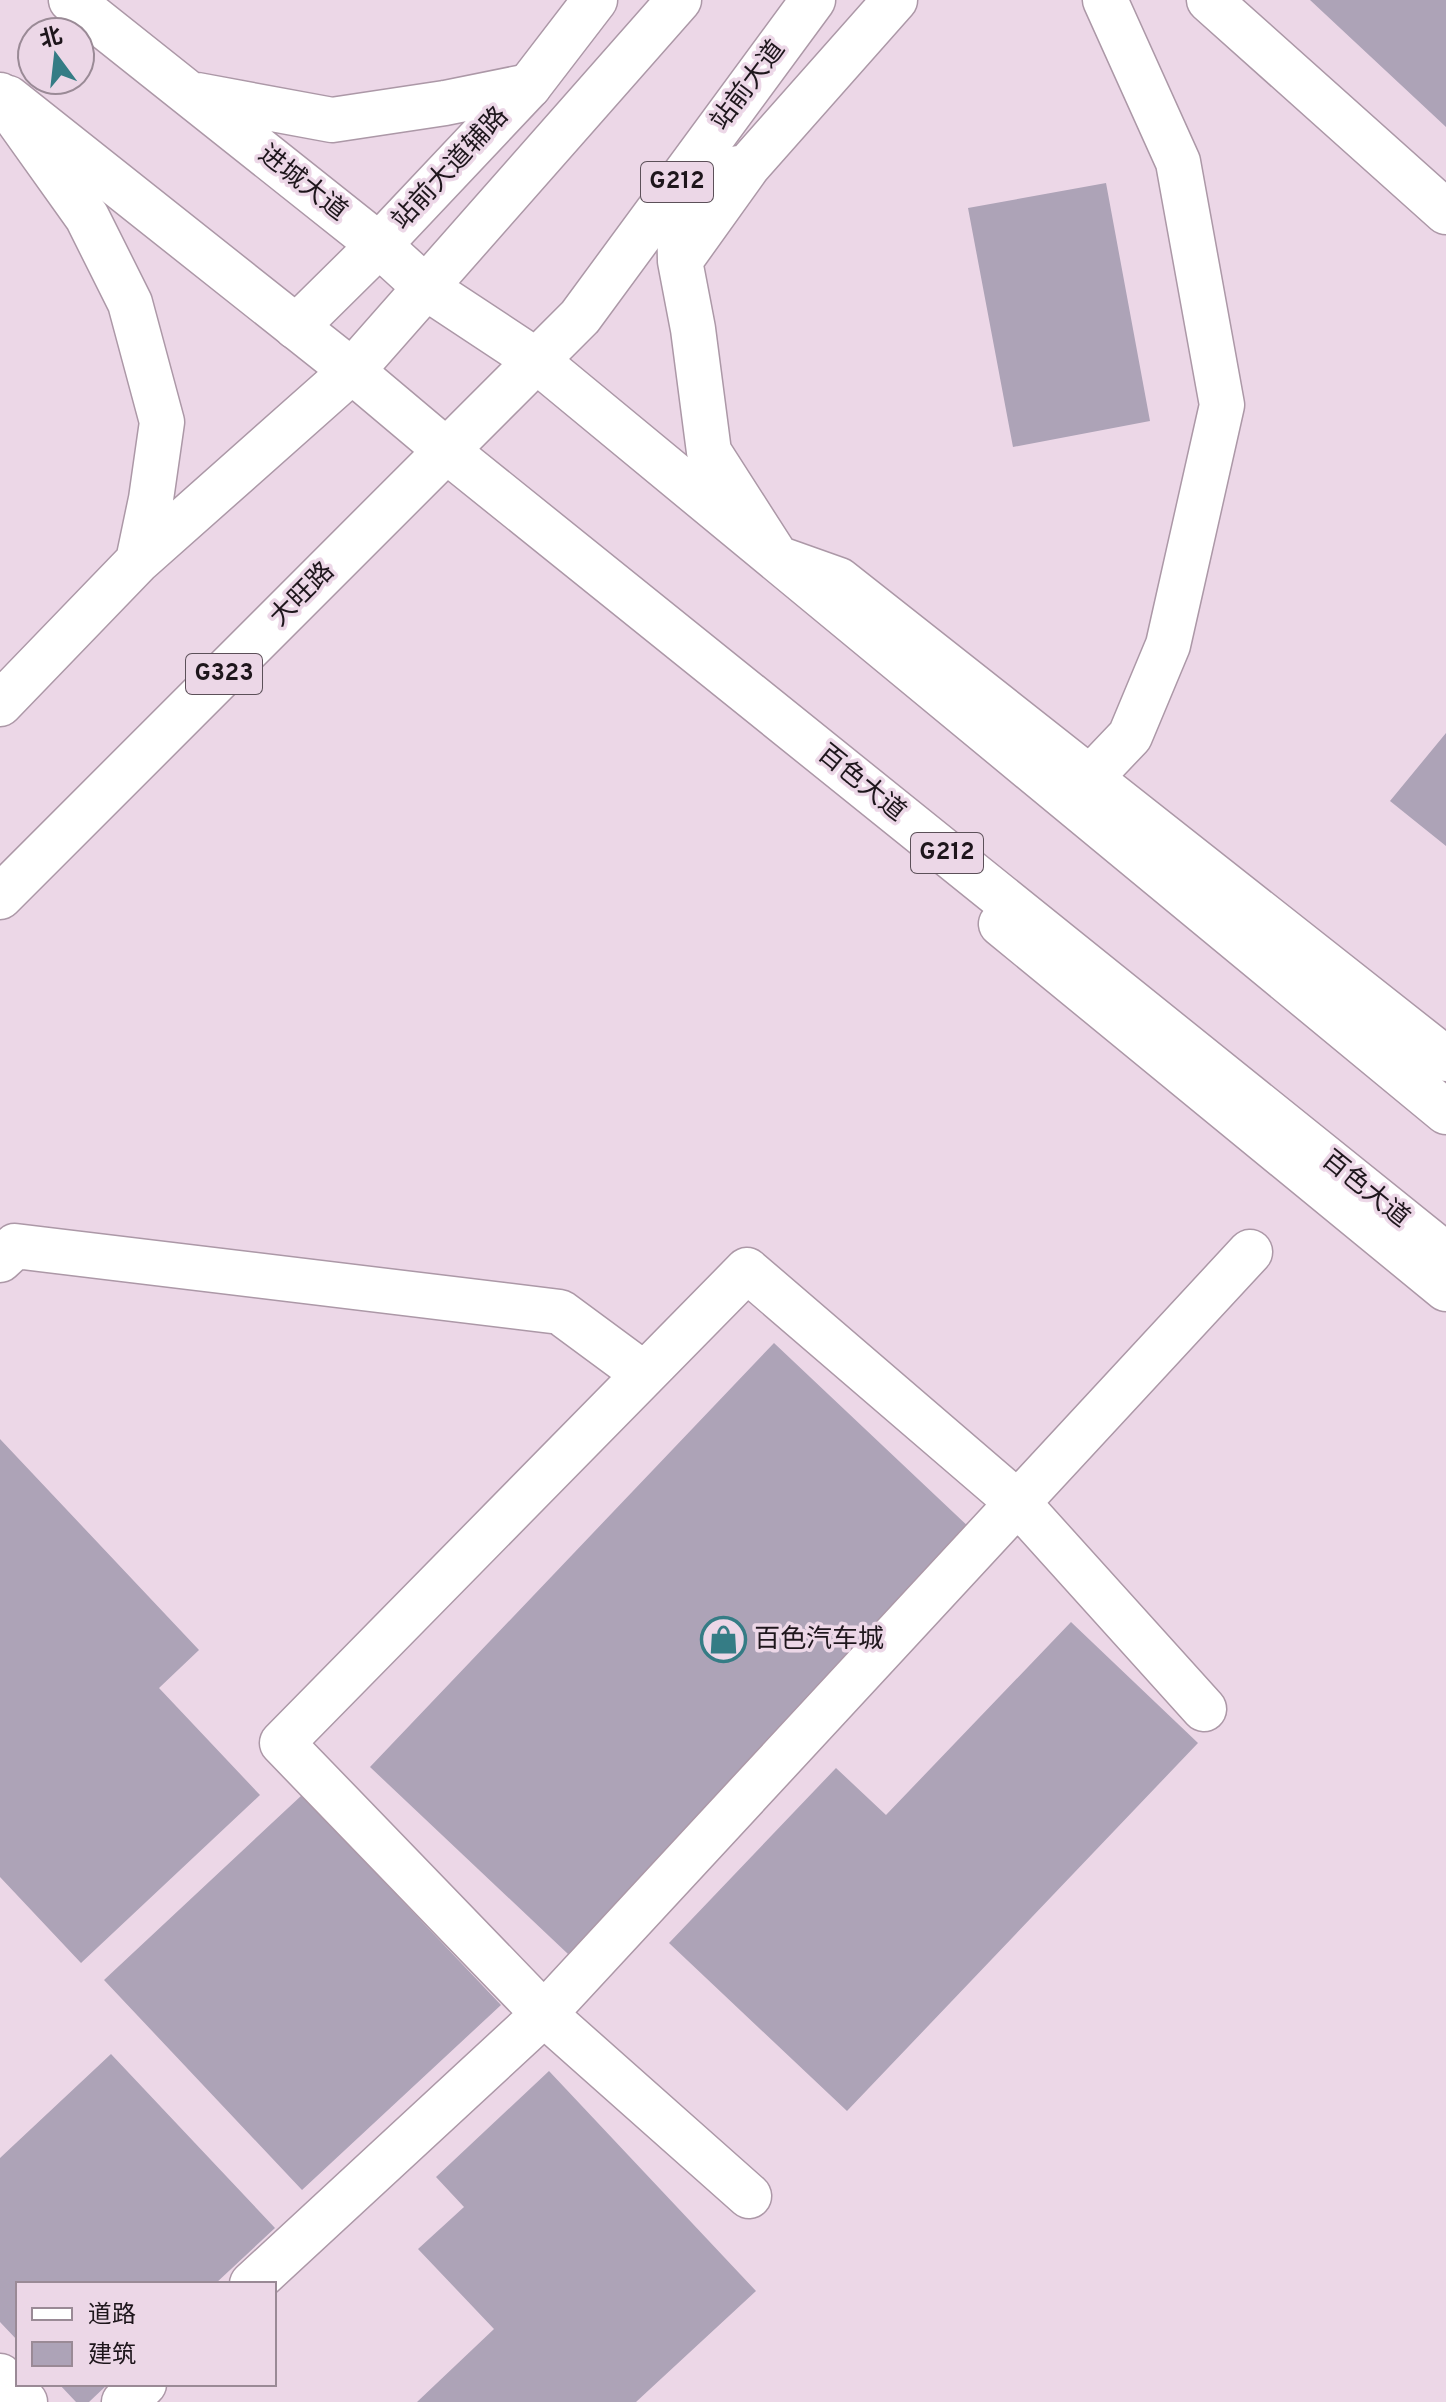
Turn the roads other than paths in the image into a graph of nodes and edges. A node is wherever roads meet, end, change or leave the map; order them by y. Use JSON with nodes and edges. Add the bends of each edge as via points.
{"nodes":[{"id":1,"x":71,"y":0,"type":"edge"},
{"id":2,"x":595,"y":0,"type":"edge"},
{"id":3,"x":679,"y":0,"type":"edge"},
{"id":4,"x":813,"y":0,"type":"edge"},
{"id":5,"x":895,"y":0,"type":"edge"},
{"id":6,"x":1105,"y":0,"type":"edge"},
{"id":7,"x":1209,"y":0,"type":"edge"},
{"id":8,"x":529,"y":86,"type":"junction"},
{"id":9,"x":0,"y":93,"type":"edge"},
{"id":10,"x":188,"y":93,"type":"junction"},
{"id":11,"x":748,"y":166,"type":"junction"},
{"id":12,"x":678,"y":181,"type":"junction"},
{"id":13,"x":1446,"y":212,"type":"edge"},
{"id":14,"x":379,"y":245,"type":"junction"},
{"id":15,"x":680,"y":261,"type":"junction"},
{"id":16,"x":425,"y":287,"type":"junction"},
{"id":17,"x":296,"y":327,"type":"junction"},
{"id":18,"x":537,"y":361,"type":"junction"},
{"id":19,"x":352,"y":371,"type":"junction"},
{"id":20,"x":442,"y":456,"type":"junction"},
{"id":21,"x":777,"y":558,"type":"junction"},
{"id":22,"x":138,"y":561,"type":"junction"},
{"id":23,"x":0,"y":704,"type":"edge"},
{"id":24,"x":1090,"y":778,"type":"junction"},
{"id":25,"x":0,"y":897,"type":"edge"},
{"id":26,"x":1446,"y":1059,"type":"edge"},
{"id":27,"x":1446,"y":1112,"type":"edge"},
{"id":28,"x":1250,"y":1252,"type":"dead end"},
{"id":29,"x":1446,"y":1255,"type":"edge"},
{"id":30,"x":0,"y":1260,"type":"edge"},
{"id":31,"x":1446,"y":1289,"type":"edge"},
{"id":32,"x":644,"y":1374,"type":"junction"},
{"id":33,"x":1018,"y":1503,"type":"junction"},
{"id":34,"x":1204,"y":1709,"type":"dead end"},
{"id":35,"x":544,"y":2014,"type":"junction"},
{"id":36,"x":749,"y":2196,"type":"dead end"},
{"id":37,"x":254,"y":2282,"type":"edge"},
{"id":38,"x":0,"y":2376,"type":"edge"},
{"id":39,"x":142,"y":2386,"type":"edge"},
{"id":40,"x":25,"y":2402,"type":"edge"},
{"id":41,"x":124,"y":2402,"type":"edge"}],
"edges":[{"from":1,"to":10,"type":"main road","name":"进城大道"},
{"from":2,"to":8,"type":"main road","name":"站前大道辅路"},
{"from":3,"to":16,"type":"main road"},
{"from":4,"to":12,"type":"main road","name":"站前大道","number":"G212"},
{"from":5,"to":11,"type":"main road"},
{"from":6,"to":24,"type":"main road","via":[[1178,162],[1222,405],[1168,645],[1130,736]]},
{"from":7,"to":13,"type":"main road"},
{"from":8,"to":10,"type":"main road","via":[[332,120]]},
{"from":8,"to":14,"type":"main road","name":"站前大道辅路"},
{"from":9,"to":17,"type":"main road"},
{"from":9,"to":22,"type":"main road","via":[[87,217],[130,303],[162,422]]},
{"from":10,"to":14,"type":"main road","name":"进城大道"},
{"from":11,"to":12,"type":"main road"},
{"from":11,"to":15,"type":"main road"},
{"from":12,"to":15,"type":"main road"},
{"from":12,"to":18,"type":"main road","name":"站前大道","number":"G212","via":[[580,317]]},
{"from":14,"to":16,"type":"main road","name":"进城大道"},
{"from":14,"to":17,"type":"main road","name":"站前大道辅路"},
{"from":15,"to":21,"type":"main road","via":[[709,452]]},
{"from":16,"to":18,"type":"main road","name":"进城大道"},
{"from":16,"to":19,"type":"main road"},
{"from":17,"to":19,"type":"main road"},
{"from":18,"to":20,"type":"main road","name":"大旺路","number":"G212"},
{"from":18,"to":21,"type":"main road"},
{"from":19,"to":20,"type":"main road","name":"百色大道","number":"G212"},
{"from":19,"to":22,"type":"main road"},
{"from":20,"to":25,"type":"main road","name":"大旺路","number":"G323"},
{"from":20,"to":29,"type":"main road","name":"百色大道","number":"G212"},
{"from":20,"to":31,"type":"main road"},
{"from":21,"to":24,"type":"main road","via":[[839,580]]},
{"from":21,"to":27,"type":"main road"},
{"from":22,"to":23,"type":"main road"},
{"from":24,"to":26,"type":"main road"},
{"from":28,"to":33,"type":"main road"},
{"from":30,"to":32,"type":"main road","via":[[15,1246],[560,1312]]},
{"from":32,"to":33,"type":"main road","via":[[747,1270]]},
{"from":32,"to":35,"type":"main road","via":[[282,1743]]},
{"from":33,"to":34,"type":"main road"},
{"from":33,"to":35,"type":"main road"},
{"from":35,"to":36,"type":"main road"},
{"from":35,"to":37,"type":"main road"},
{"from":38,"to":40,"type":"main road"},
{"from":39,"to":41,"type":"main road"}]}
